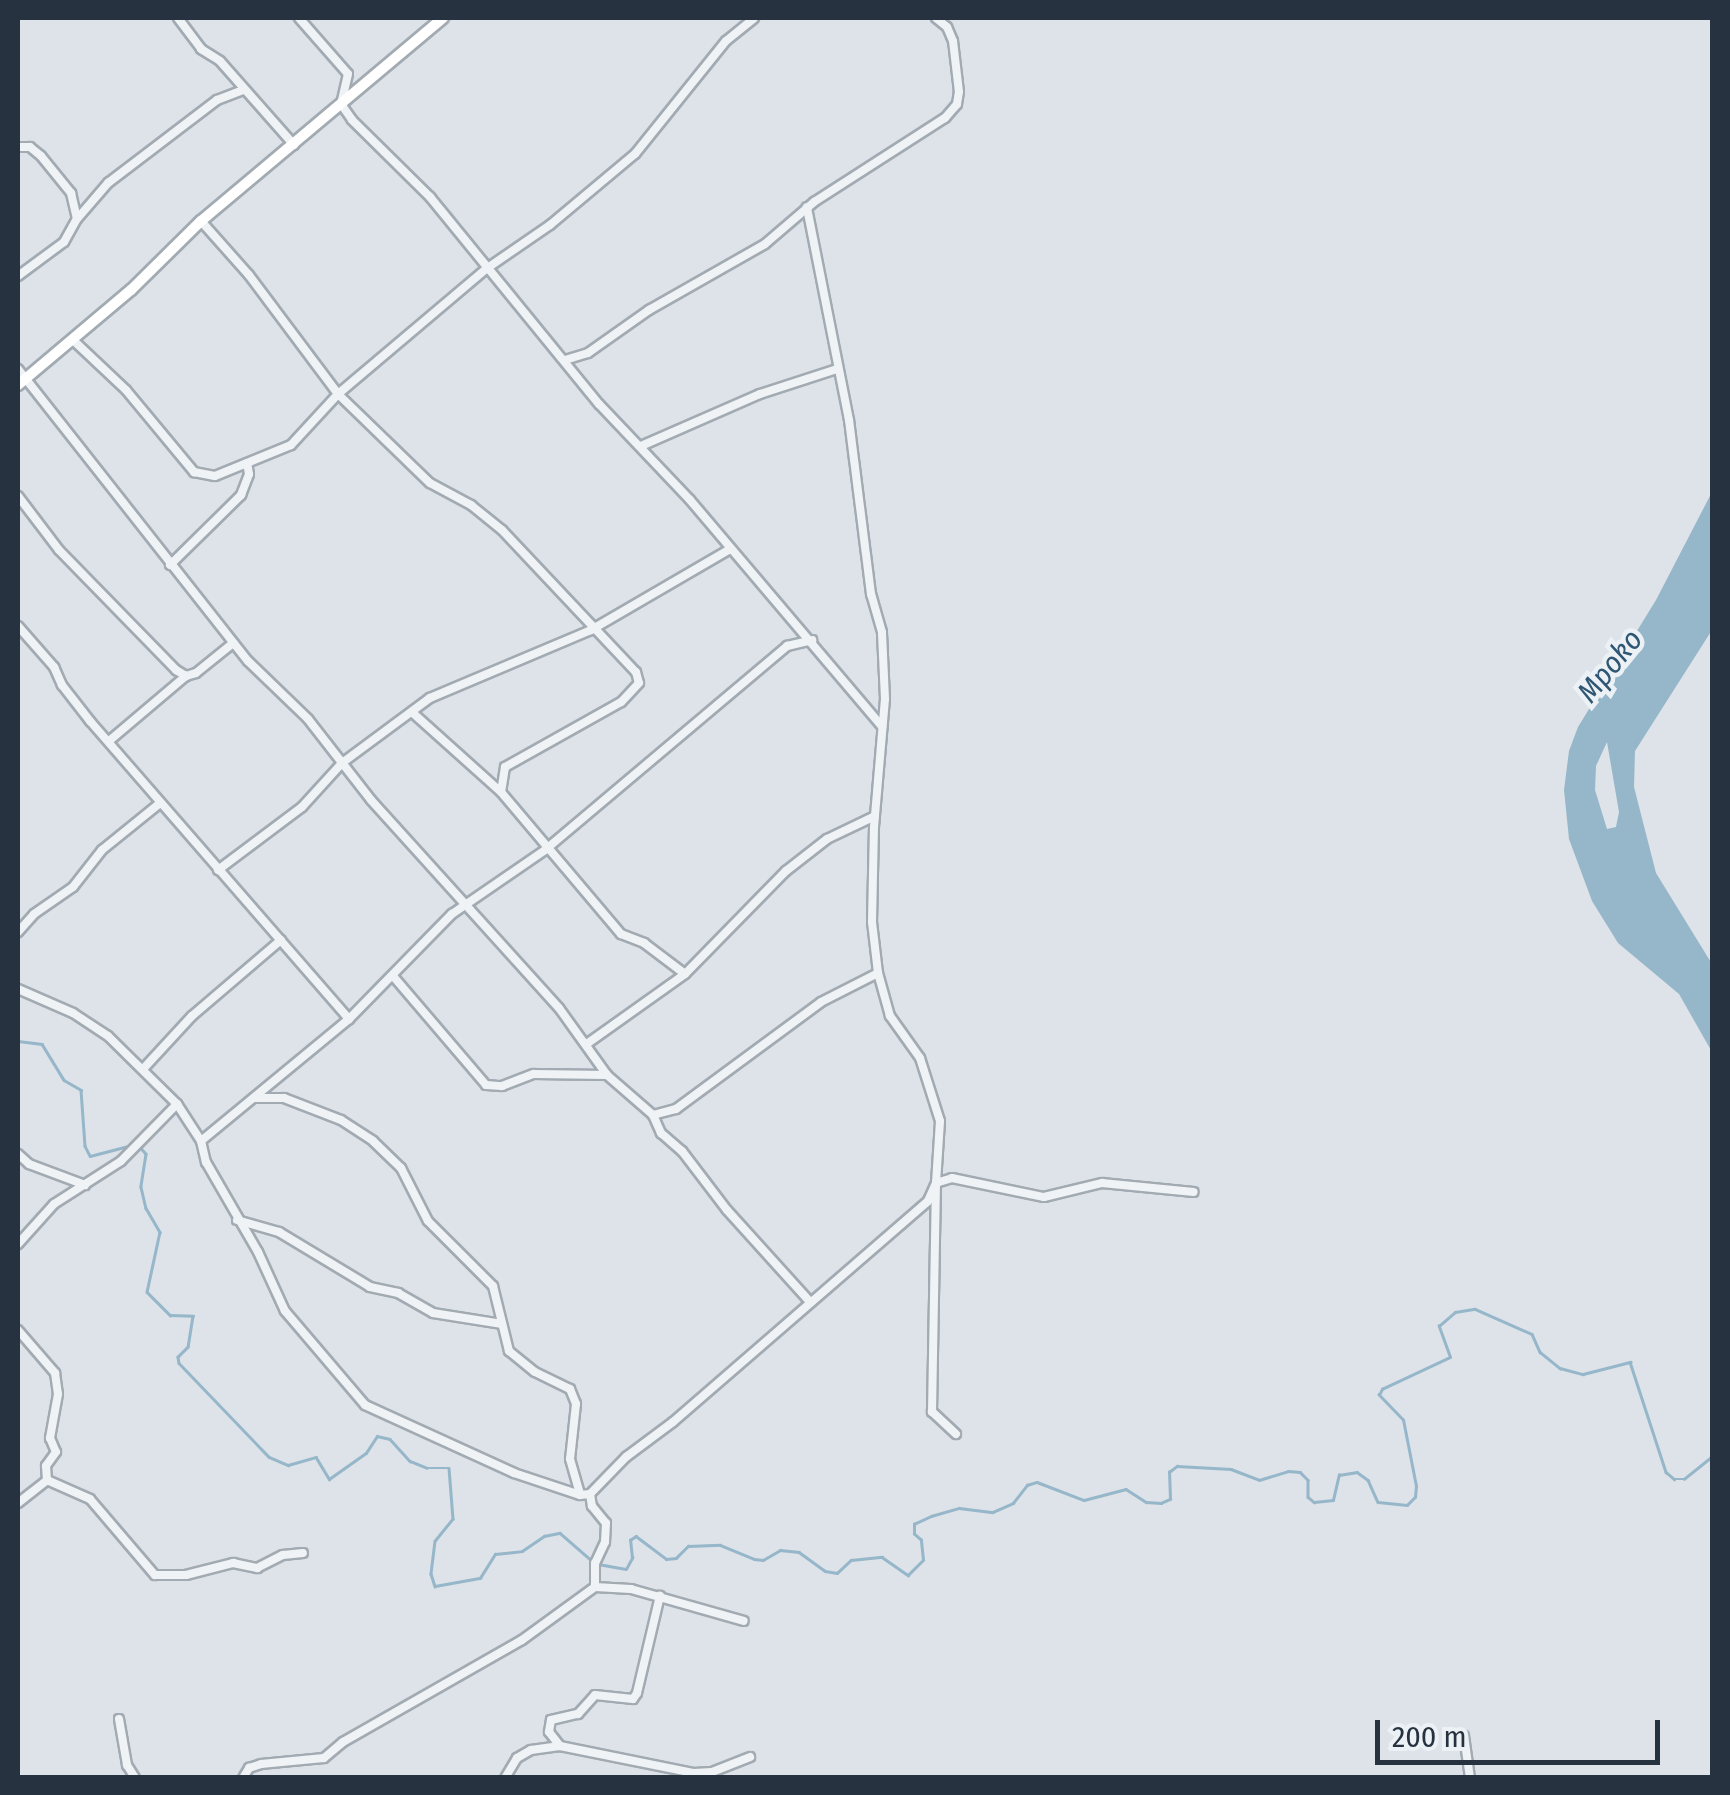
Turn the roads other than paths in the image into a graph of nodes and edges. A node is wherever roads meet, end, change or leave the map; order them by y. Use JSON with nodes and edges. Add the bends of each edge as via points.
{"nodes":[{"id":1,"x":178,"y":18,"type":"edge"},
{"id":2,"x":300,"y":18,"type":"edge"},
{"id":3,"x":443,"y":18,"type":"edge"},
{"id":4,"x":754,"y":18,"type":"edge"},
{"id":5,"x":936,"y":18,"type":"edge"},
{"id":6,"x":243,"y":90,"type":"junction"},
{"id":7,"x":341,"y":104,"type":"junction"},
{"id":8,"x":294,"y":145,"type":"junction"},
{"id":9,"x":18,"y":147,"type":"edge"},
{"id":10,"x":808,"y":207,"type":"junction"},
{"id":11,"x":77,"y":219,"type":"junction"},
{"id":12,"x":201,"y":221,"type":"junction"},
{"id":13,"x":486,"y":270,"type":"junction"},
{"id":14,"x":18,"y":276,"type":"edge"},
{"id":15,"x":73,"y":340,"type":"junction"},
{"id":16,"x":565,"y":360,"type":"junction"},
{"id":17,"x":837,"y":369,"type":"junction"},
{"id":18,"x":20,"y":378,"type":"edge"},
{"id":19,"x":338,"y":394,"type":"junction"},
{"id":20,"x":641,"y":446,"type":"junction"},
{"id":21,"x":246,"y":463,"type":"junction"},
{"id":22,"x":18,"y":496,"type":"edge"},
{"id":23,"x":730,"y":549,"type":"junction"},
{"id":24,"x":170,"y":565,"type":"junction"},
{"id":25,"x":18,"y":626,"type":"edge"},
{"id":26,"x":595,"y":628,"type":"junction"},
{"id":27,"x":812,"y":640,"type":"junction"},
{"id":28,"x":233,"y":643,"type":"junction"},
{"id":29,"x":186,"y":676,"type":"junction"},
{"id":30,"x":414,"y":714,"type":"junction"},
{"id":31,"x":882,"y":726,"type":"junction"},
{"id":32,"x":109,"y":741,"type":"junction"},
{"id":33,"x":342,"y":763,"type":"junction"},
{"id":34,"x":501,"y":792,"type":"junction"},
{"id":35,"x":160,"y":802,"type":"junction"},
{"id":36,"x":875,"y":816,"type":"junction"},
{"id":37,"x":546,"y":850,"type":"junction"},
{"id":38,"x":218,"y":870,"type":"junction"},
{"id":39,"x":467,"y":903,"type":"junction"},
{"id":40,"x":18,"y":932,"type":"edge"},
{"id":41,"x":282,"y":940,"type":"junction"},
{"id":42,"x":878,"y":973,"type":"junction"},
{"id":43,"x":685,"y":974,"type":"junction"},
{"id":44,"x":394,"y":976,"type":"junction"},
{"id":45,"x":18,"y":990,"type":"edge"},
{"id":46,"x":348,"y":1018,"type":"junction"},
{"id":47,"x":588,"y":1043,"type":"junction"},
{"id":48,"x":144,"y":1068,"type":"junction"},
{"id":49,"x":607,"y":1075,"type":"junction"},
{"id":50,"x":254,"y":1098,"type":"junction"},
{"id":51,"x":177,"y":1104,"type":"junction"},
{"id":52,"x":653,"y":1115,"type":"junction"},
{"id":53,"x":201,"y":1141,"type":"junction"},
{"id":54,"x":18,"y":1154,"type":"edge"},
{"id":55,"x":85,"y":1184,"type":"junction"},
{"id":56,"x":936,"y":1184,"type":"junction"},
{"id":57,"x":1194,"y":1192,"type":"dead end"},
{"id":58,"x":237,"y":1220,"type":"junction"},
{"id":59,"x":18,"y":1244,"type":"edge"},
{"id":60,"x":810,"y":1302,"type":"junction"},
{"id":61,"x":502,"y":1324,"type":"junction"},
{"id":62,"x":18,"y":1330,"type":"edge"},
{"id":63,"x":956,"y":1434,"type":"dead end"},
{"id":64,"x":47,"y":1480,"type":"junction"},
{"id":65,"x":590,"y":1494,"type":"junction"},
{"id":66,"x":580,"y":1495,"type":"junction"},
{"id":67,"x":18,"y":1503,"type":"edge"},
{"id":68,"x":303,"y":1553,"type":"dead end"},
{"id":69,"x":595,"y":1587,"type":"junction"},
{"id":70,"x":660,"y":1596,"type":"junction"},
{"id":71,"x":744,"y":1620,"type":"dead end"},
{"id":72,"x":119,"y":1719,"type":"dead end"},
{"id":73,"x":1464,"y":1736,"type":"dead end"},
{"id":74,"x":560,"y":1746,"type":"junction"},
{"id":75,"x":750,"y":1757,"type":"dead end"},
{"id":76,"x":135,"y":1778,"type":"edge"},
{"id":77,"x":244,"y":1778,"type":"edge"},
{"id":78,"x":506,"y":1778,"type":"edge"},
{"id":79,"x":1470,"y":1778,"type":"edge"}],
"edges":[{"from":1,"to":6,"type":"street"},
{"from":2,"to":7,"type":"street","via":[[348,74]]},
{"from":3,"to":7,"type":"street"},
{"from":4,"to":13,"type":"street","via":[[701,70],[636,154]]},
{"from":5,"to":10,"type":"street","via":[[953,41],[957,104]]},
{"from":6,"to":8,"type":"street"},
{"from":6,"to":11,"type":"street","via":[[218,100],[108,183]]},
{"from":7,"to":8,"type":"street"},
{"from":7,"to":13,"type":"street","via":[[430,197]]},
{"from":8,"to":12,"type":"street"},
{"from":9,"to":11,"type":"street","via":[[41,156],[71,193]]},
{"from":10,"to":16,"type":"street","via":[[765,244],[588,353]]},
{"from":10,"to":17,"type":"street"},
{"from":11,"to":14,"type":"street","via":[[64,242]]},
{"from":12,"to":15,"type":"street"},
{"from":12,"to":19,"type":"street"},
{"from":13,"to":16,"type":"street"},
{"from":13,"to":19,"type":"street"},
{"from":15,"to":18,"type":"street"},
{"from":15,"to":21,"type":"street","via":[[126,390],[194,472],[206,477]]},
{"from":16,"to":20,"type":"street"},
{"from":17,"to":20,"type":"street"},
{"from":17,"to":31,"type":"street","via":[[882,632]]},
{"from":18,"to":24,"type":"street"},
{"from":19,"to":21,"type":"street","via":[[291,445]]},
{"from":19,"to":26,"type":"street","via":[[430,483],[502,530]]},
{"from":20,"to":23,"type":"street"},
{"from":21,"to":24,"type":"street","via":[[241,496]]},
{"from":22,"to":29,"type":"street","via":[[58,550]]},
{"from":23,"to":26,"type":"street"},
{"from":23,"to":27,"type":"street"},
{"from":24,"to":28,"type":"street"},
{"from":25,"to":32,"type":"street"},
{"from":26,"to":30,"type":"street","via":[[430,698]]},
{"from":26,"to":34,"type":"street","via":[[636,672],[634,692],[505,767]]},
{"from":27,"to":31,"type":"street"},
{"from":27,"to":37,"type":"street","via":[[787,646]]},
{"from":28,"to":29,"type":"street"},
{"from":28,"to":33,"type":"street"},
{"from":29,"to":32,"type":"street"},
{"from":30,"to":33,"type":"street"},
{"from":30,"to":34,"type":"street"},
{"from":31,"to":36,"type":"street"},
{"from":32,"to":35,"type":"street"},
{"from":33,"to":38,"type":"street","via":[[302,807]]},
{"from":33,"to":39,"type":"street"},
{"from":34,"to":37,"type":"street"},
{"from":35,"to":38,"type":"street"},
{"from":35,"to":40,"type":"street"},
{"from":36,"to":42,"type":"street","via":[[872,922]]},
{"from":36,"to":43,"type":"street","via":[[827,839],[786,871]]},
{"from":37,"to":39,"type":"street"},
{"from":37,"to":43,"type":"street","via":[[621,934]]},
{"from":38,"to":41,"type":"street"},
{"from":39,"to":44,"type":"street"},
{"from":39,"to":47,"type":"street"},
{"from":41,"to":46,"type":"street"},
{"from":41,"to":48,"type":"street","via":[[192,1016]]},
{"from":42,"to":52,"type":"street","via":[[821,1002],[676,1109]]},
{"from":42,"to":56,"type":"street","via":[[890,1016],[920,1058],[940,1120]]},
{"from":43,"to":47,"type":"street"},
{"from":44,"to":46,"type":"street"},
{"from":44,"to":49,"type":"street","via":[[486,1085],[534,1074]]},
{"from":45,"to":48,"type":"street","via":[[74,1013]]},
{"from":46,"to":50,"type":"street"},
{"from":47,"to":49,"type":"street"},
{"from":48,"to":51,"type":"street"},
{"from":49,"to":52,"type":"street"},
{"from":50,"to":53,"type":"street"},
{"from":50,"to":61,"type":"street","via":[[310,1106],[373,1142],[401,1168],[438,1234],[493,1286]]},
{"from":51,"to":53,"type":"street"},
{"from":51,"to":55,"type":"street"},
{"from":52,"to":60,"type":"street","via":[[661,1133]]},
{"from":53,"to":58,"type":"street"},
{"from":54,"to":55,"type":"street"},
{"from":55,"to":59,"type":"street","via":[[54,1204]]},
{"from":56,"to":57,"type":"street","via":[[952,1178],[1044,1198],[1102,1183]]},
{"from":56,"to":60,"type":"street","via":[[928,1201]]},
{"from":56,"to":63,"type":"street","via":[[932,1412]]},
{"from":58,"to":61,"type":"street","via":[[279,1232],[370,1288],[398,1293],[433,1313]]},
{"from":58,"to":66,"type":"street","via":[[285,1310],[365,1404],[514,1473]]},
{"from":60,"to":65,"type":"street"},
{"from":61,"to":66,"type":"street","via":[[509,1350],[570,1389],[576,1404],[570,1459]]},
{"from":62,"to":64,"type":"street","via":[[55,1373],[50,1438],[56,1452],[46,1466]]},
{"from":64,"to":67,"type":"street"},
{"from":64,"to":68,"type":"street","via":[[90,1499],[154,1574],[186,1575],[233,1562],[257,1568]]},
{"from":65,"to":66,"type":"street"},
{"from":65,"to":69,"type":"street","via":[[606,1523]]},
{"from":69,"to":70,"type":"street"},
{"from":69,"to":77,"type":"street","via":[[522,1640],[324,1758],[261,1764]]},
{"from":70,"to":71,"type":"street"},
{"from":70,"to":74,"type":"street","via":[[638,1694],[595,1695],[578,1714],[551,1720],[549,1732]]},
{"from":72,"to":76,"type":"street"},
{"from":73,"to":79,"type":"street"},
{"from":74,"to":75,"type":"street","via":[[694,1773]]},
{"from":74,"to":78,"type":"street","via":[[517,1758]]}]}
